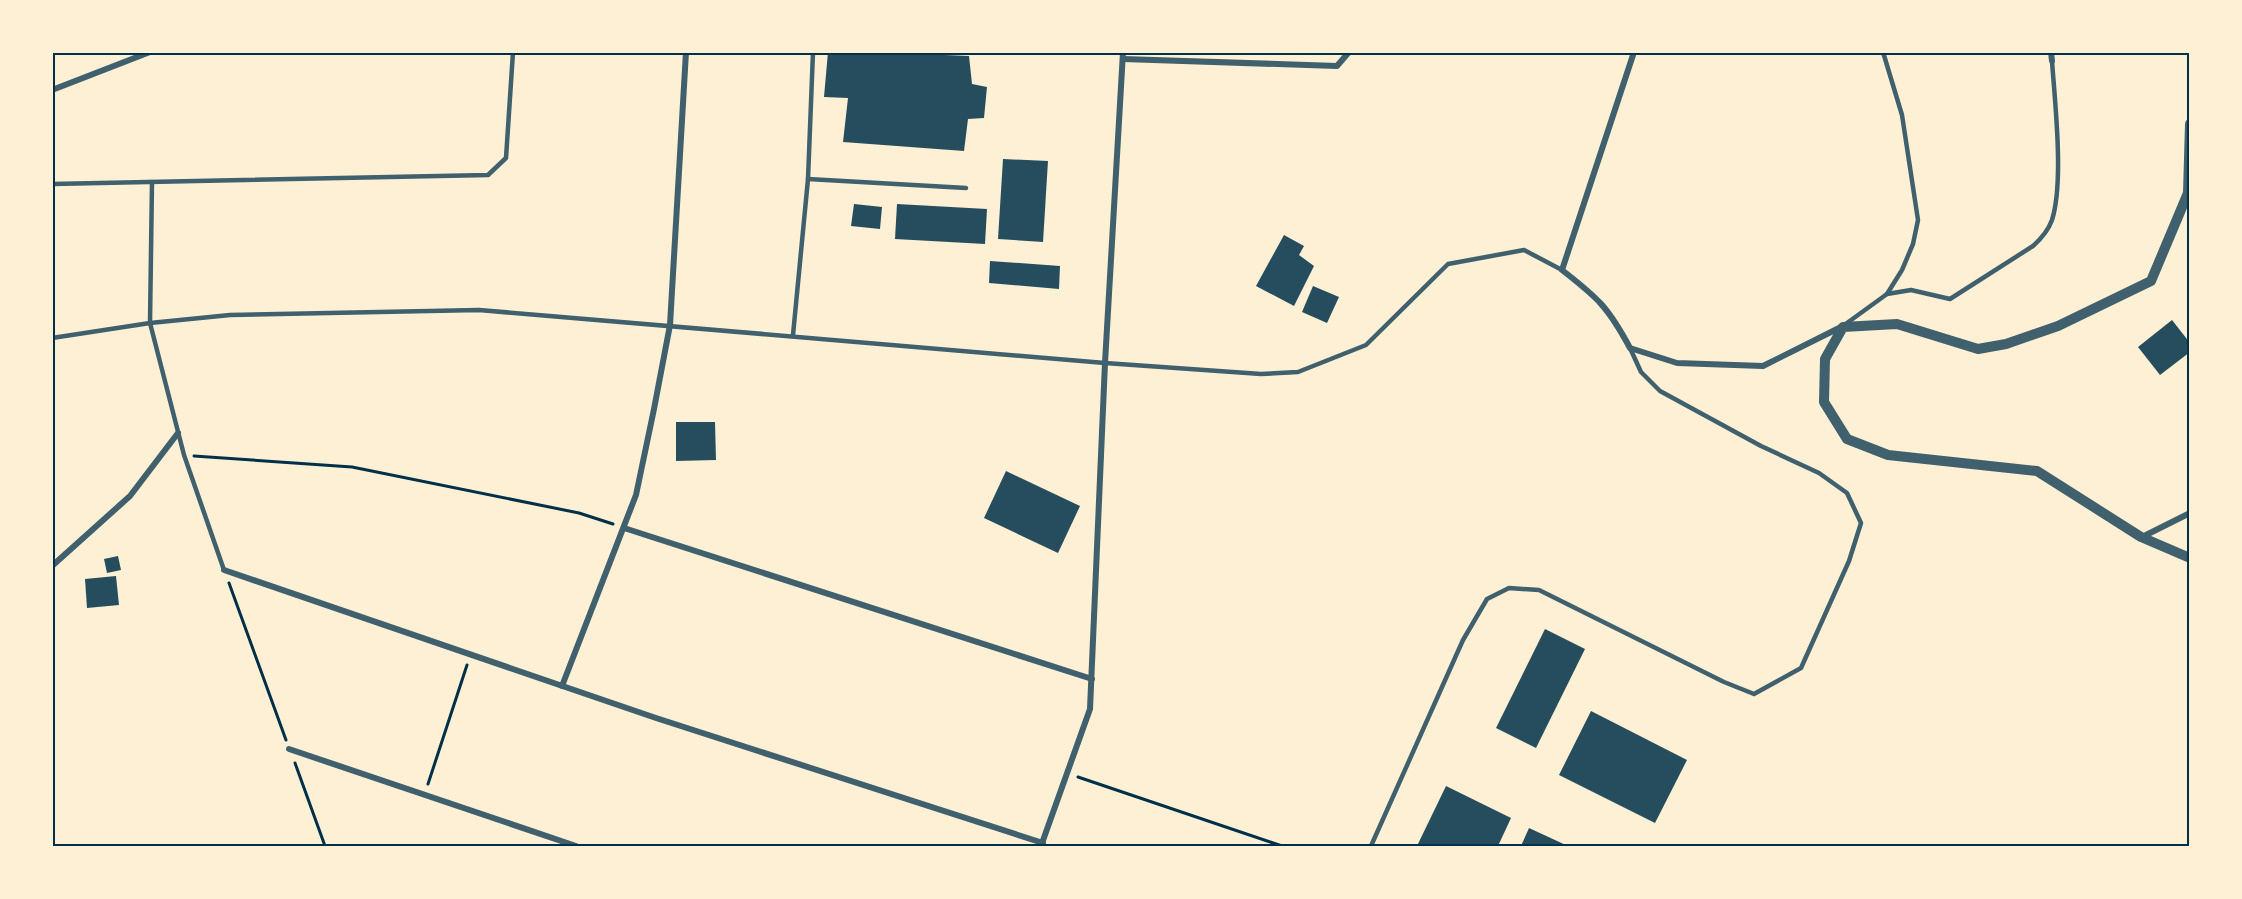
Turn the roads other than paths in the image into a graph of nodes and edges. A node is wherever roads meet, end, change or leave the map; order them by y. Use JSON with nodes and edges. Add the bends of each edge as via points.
{"nodes":[{"id":1,"x":150,"y":52,"type":"edge"},
{"id":2,"x":513,"y":52,"type":"edge"},
{"id":3,"x":686,"y":52,"type":"edge"},
{"id":4,"x":813,"y":52,"type":"edge"},
{"id":5,"x":1349,"y":52,"type":"edge"},
{"id":6,"x":1634,"y":52,"type":"edge"},
{"id":7,"x":1883,"y":52,"type":"edge"},
{"id":8,"x":2051,"y":52,"type":"edge"},
{"id":9,"x":1123,"y":56,"type":"edge"},
{"id":10,"x":2052,"y":61,"type":"joint"},
{"id":11,"x":52,"y":90,"type":"edge"},
{"id":12,"x":2190,"y":124,"type":"edge"},
{"id":13,"x":807,"y":179,"type":"junction"},
{"id":14,"x":152,"y":182,"type":"junction"},
{"id":15,"x":52,"y":184,"type":"edge"},
{"id":16,"x":966,"y":188,"type":"dead end"},
{"id":17,"x":1562,"y":270,"type":"junction"},
{"id":18,"x":1887,"y":294,"type":"junction"},
{"id":19,"x":150,"y":323,"type":"junction"},
{"id":20,"x":670,"y":324,"type":"junction"},
{"id":21,"x":1843,"y":327,"type":"junction"},
{"id":22,"x":793,"y":335,"type":"junction"},
{"id":23,"x":52,"y":338,"type":"edge"},
{"id":24,"x":1630,"y":348,"type":"junction"},
{"id":25,"x":1105,"y":363,"type":"junction"},
{"id":26,"x":178,"y":433,"type":"junction"},
{"id":27,"x":2190,"y":513,"type":"edge"},
{"id":28,"x":624,"y":528,"type":"junction"},
{"id":29,"x":2141,"y":537,"type":"junction"},
{"id":30,"x":2190,"y":558,"type":"edge"},
{"id":31,"x":52,"y":566,"type":"edge"},
{"id":32,"x":224,"y":570,"type":"joint"},
{"id":33,"x":1092,"y":679,"type":"junction"},
{"id":34,"x":562,"y":686,"type":"junction"},
{"id":35,"x":289,"y":749,"type":"road end"},
{"id":36,"x":1042,"y":845,"type":"edge"},
{"id":37,"x":576,"y":846,"type":"edge"},
{"id":38,"x":1371,"y":846,"type":"edge"}],
"edges":[{"from":1,"to":11,"type":"street"},
{"from":2,"to":14,"type":"lane","via":[[506,158],[488,175]]},
{"from":3,"to":20,"type":"street"},
{"from":4,"to":13,"type":"lane"},
{"from":5,"to":9,"type":"street","via":[[1336,66]]},
{"from":6,"to":17,"type":"street"},
{"from":7,"to":18,"type":"lane","via":[[1902,115],[1918,220],[1913,244]]},
{"from":8,"to":10,"type":"street"},
{"from":9,"to":25,"type":"street"},
{"from":10,"to":18,"type":"lane","via":[[2055,207],[2045,236],[1950,299],[1911,290]]},
{"from":12,"to":21,"type":"street","via":[[2188,193],[2151,281],[2058,326],[1978,349],[1897,324]]},
{"from":13,"to":16,"type":"lane"},
{"from":13,"to":22,"type":"lane"},
{"from":14,"to":15,"type":"lane"},
{"from":14,"to":19,"type":"lane"},
{"from":17,"to":24,"type":"street","via":[[1598,298]]},
{"from":17,"to":25,"type":"lane","via":[[1524,250],[1449,264],[1366,345],[1298,372],[1261,374]]},
{"from":18,"to":21,"type":"lane"},
{"from":19,"to":20,"type":"lane","via":[[230,315],[479,310]]},
{"from":19,"to":23,"type":"lane"},
{"from":19,"to":26,"type":"lane"},
{"from":20,"to":22,"type":"lane"},
{"from":20,"to":28,"type":"street","via":[[636,495]]},
{"from":21,"to":24,"type":"street","via":[[1763,366],[1677,363]]},
{"from":21,"to":29,"type":"street","via":[[1825,359],[1824,402],[1847,439],[1888,455],[2037,471]]},
{"from":22,"to":25,"type":"lane"},
{"from":24,"to":38,"type":"lane","via":[[1641,372],[1660,391],[1761,447],[1819,473],[1847,493],[1861,523],[1849,561],[1801,668],[1754,694],[1539,590],[1509,588],[1487,599],[1463,640]]},
{"from":25,"to":33,"type":"street"},
{"from":26,"to":31,"type":"street","via":[[130,496]]},
{"from":26,"to":32,"type":"lane"},
{"from":27,"to":29,"type":"street"},
{"from":28,"to":33,"type":"street"},
{"from":28,"to":34,"type":"street"},
{"from":29,"to":30,"type":"street"},
{"from":32,"to":34,"type":"street"},
{"from":33,"to":36,"type":"street","via":[[1090,709]]},
{"from":34,"to":36,"type":"street"},
{"from":35,"to":37,"type":"street"}]}
